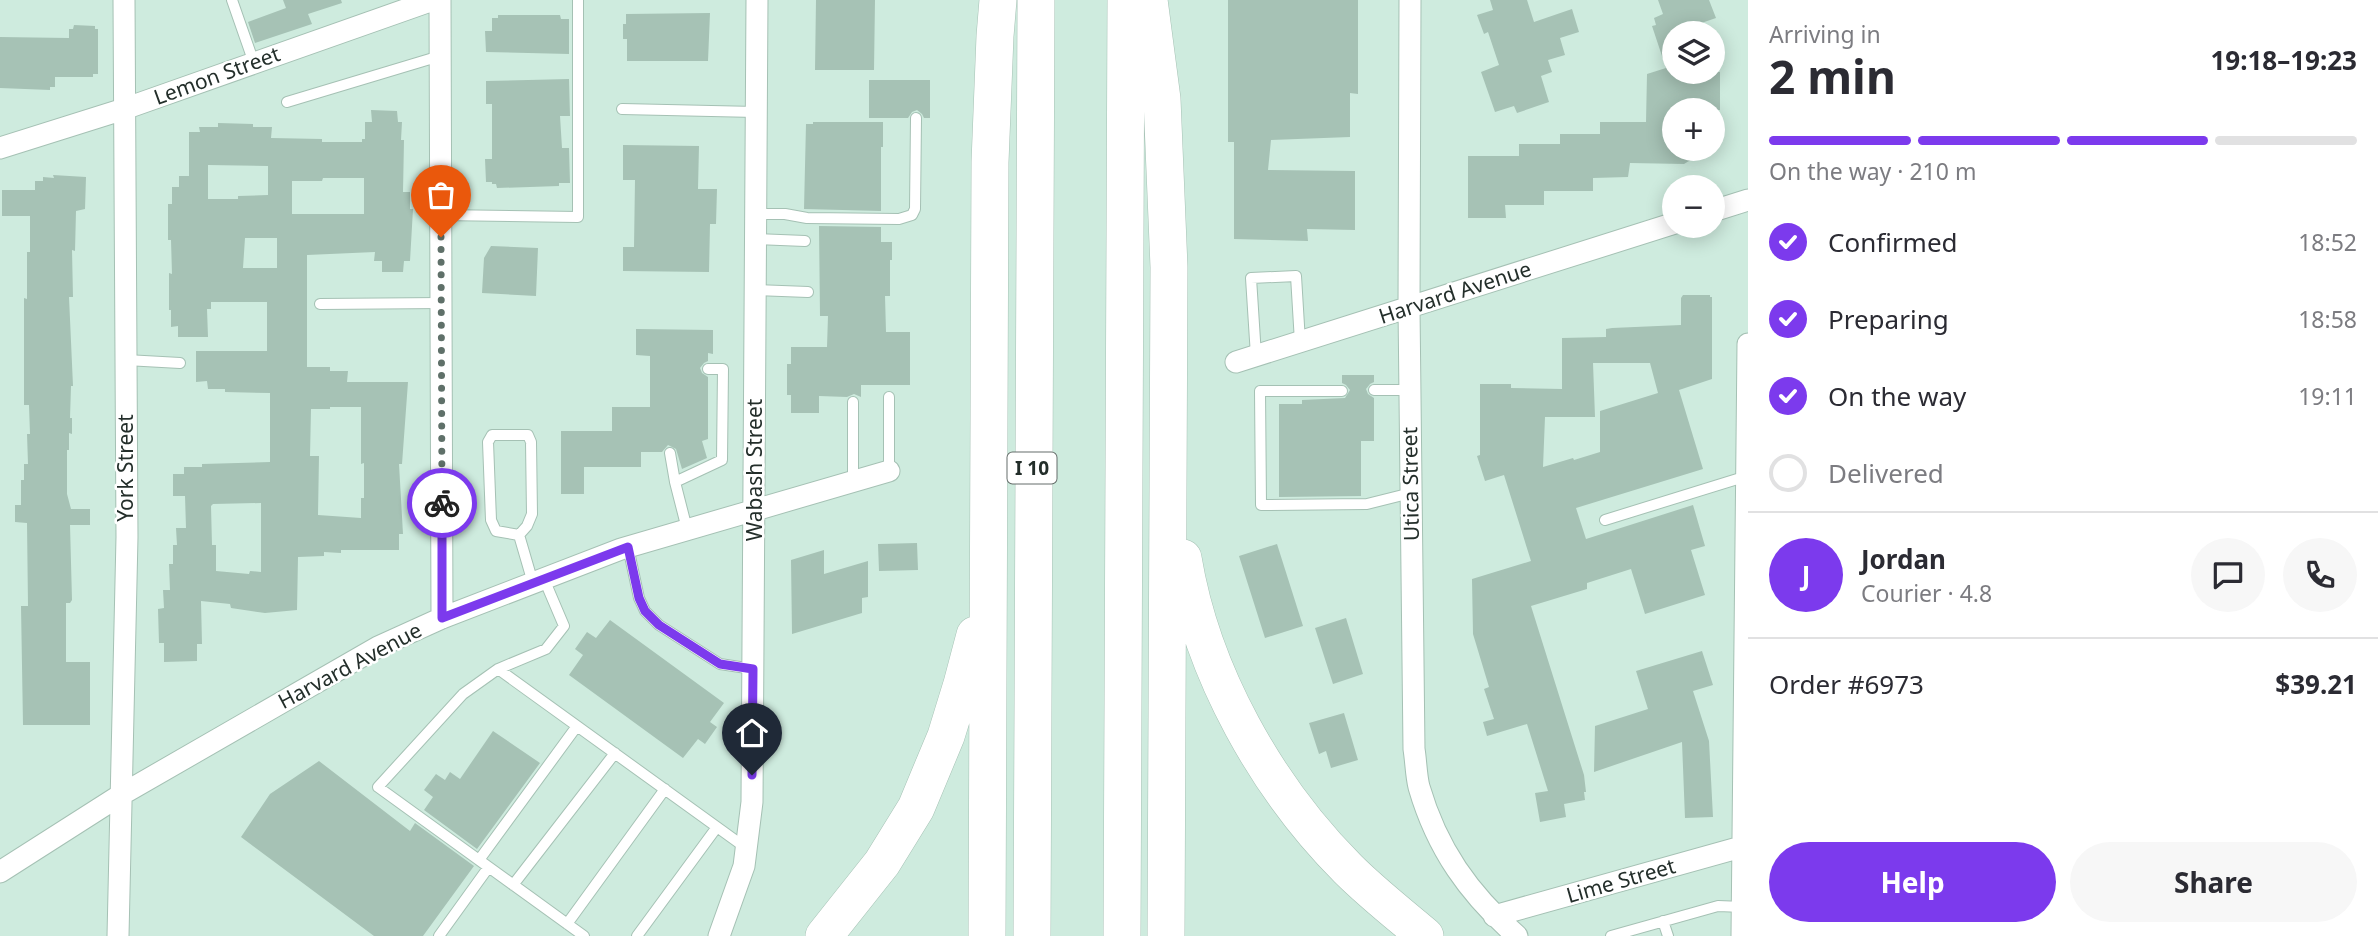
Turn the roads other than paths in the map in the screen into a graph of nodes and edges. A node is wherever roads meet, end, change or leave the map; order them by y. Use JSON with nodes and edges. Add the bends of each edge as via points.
{"nodes":[{"id":1,"x":124,"y":0,"type":"edge"},
{"id":2,"x":232,"y":0,"type":"edge"},
{"id":3,"x":433,"y":0,"type":"edge"},
{"id":4,"x":440,"y":0,"type":"edge"},
{"id":5,"x":578,"y":0,"type":"edge"},
{"id":6,"x":757,"y":0,"type":"edge"},
{"id":7,"x":998,"y":0,"type":"edge"},
{"id":8,"x":1036,"y":0,"type":"edge"},
{"id":9,"x":1125,"y":0,"type":"edge"},
{"id":10,"x":1149,"y":0,"type":"edge"},
{"id":11,"x":1410,"y":0,"type":"edge"},
{"id":12,"x":440,"y":56,"type":"junction"},
{"id":13,"x":254,"y":63,"type":"junction"},
{"id":14,"x":287,"y":102,"type":"dead end"},
{"id":15,"x":124,"y":109,"type":"junction"},
{"id":16,"x":622,"y":109,"type":"dead end"},
{"id":17,"x":756,"y":112,"type":"junction"},
{"id":18,"x":916,"y":118,"type":"dead end"},
{"id":19,"x":0,"y":148,"type":"edge"},
{"id":20,"x":1748,"y":200,"type":"edge"},
{"id":21,"x":1725,"y":207,"type":"edge"},
{"id":22,"x":756,"y":214,"type":"junction"},
{"id":23,"x":441,"y":215,"type":"junction"},
{"id":24,"x":1662,"y":227,"type":"edge"},
{"id":25,"x":756,"y":239,"type":"junction"},
{"id":26,"x":805,"y":241,"type":"dead end"},
{"id":27,"x":756,"y":290,"type":"junction"},
{"id":28,"x":807,"y":292,"type":"dead end"},
{"id":29,"x":441,"y":303,"type":"junction"},
{"id":30,"x":320,"y":304,"type":"dead end"},
{"id":31,"x":1409,"y":308,"type":"junction"},
{"id":32,"x":1300,"y":342,"type":"junction"},
{"id":33,"x":1748,"y":344,"type":"edge"},
{"id":34,"x":1256,"y":356,"type":"junction"},
{"id":35,"x":126,"y":360,"type":"junction"},
{"id":36,"x":1236,"y":362,"type":"dead end"},
{"id":37,"x":180,"y":363,"type":"dead end"},
{"id":38,"x":708,"y":369,"type":"dead end"},
{"id":39,"x":1374,"y":390,"type":"dead end"},
{"id":40,"x":1410,"y":390,"type":"junction"},
{"id":41,"x":1342,"y":391,"type":"dead end"},
{"id":42,"x":1170,"y":393,"type":"junction"},
{"id":43,"x":889,"y":397,"type":"dead end"},
{"id":44,"x":853,"y":402,"type":"dead end"},
{"id":45,"x":670,"y":453,"type":"dead end"},
{"id":46,"x":890,"y":471,"type":"joint"},
{"id":47,"x":1747,"y":476,"type":"edge"},
{"id":48,"x":853,"y":481,"type":"junction"},
{"id":49,"x":675,"y":482,"type":"junction"},
{"id":50,"x":1412,"y":493,"type":"junction"},
{"id":51,"x":755,"y":509,"type":"junction"},
{"id":52,"x":1605,"y":520,"type":"dead end"},
{"id":53,"x":989,"y":523,"type":"junction"},
{"id":54,"x":687,"y":529,"type":"junction"},
{"id":55,"x":519,"y":535,"type":"junction"},
{"id":56,"x":628,"y":547,"type":"junction"},
{"id":57,"x":538,"y":581,"type":"junction"},
{"id":58,"x":442,"y":618,"type":"junction"},
{"id":59,"x":498,"y":669,"type":"junction"},
{"id":60,"x":753,"y":669,"type":"junction"},
{"id":61,"x":577,"y":726,"type":"junction"},
{"id":62,"x":615,"y":753,"type":"junction"},
{"id":63,"x":665,"y":789,"type":"junction"},
{"id":64,"x":119,"y":796,"type":"junction"},
{"id":65,"x":717,"y":827,"type":"junction"},
{"id":66,"x":1746,"y":846,"type":"edge"},
{"id":67,"x":746,"y":848,"type":"junction"},
{"id":68,"x":484,"y":864,"type":"junction"},
{"id":69,"x":0,"y":872,"type":"edge"},
{"id":70,"x":513,"y":885,"type":"junction"},
{"id":71,"x":1743,"y":907,"type":"junction"},
{"id":72,"x":1494,"y":916,"type":"junction"},
{"id":73,"x":1663,"y":921,"type":"junction"},
{"id":74,"x":567,"y":924,"type":"junction"},
{"id":75,"x":118,"y":936,"type":"edge"},
{"id":76,"x":439,"y":936,"type":"edge"},
{"id":77,"x":584,"y":936,"type":"edge"},
{"id":78,"x":637,"y":936,"type":"edge"},
{"id":79,"x":719,"y":936,"type":"edge"},
{"id":80,"x":824,"y":936,"type":"edge"},
{"id":81,"x":986,"y":936,"type":"edge"},
{"id":82,"x":1032,"y":936,"type":"edge"},
{"id":83,"x":1122,"y":936,"type":"edge"},
{"id":84,"x":1166,"y":936,"type":"edge"},
{"id":85,"x":1424,"y":936,"type":"edge"},
{"id":86,"x":1517,"y":936,"type":"edge"},
{"id":87,"x":1611,"y":936,"type":"edge"},
{"id":88,"x":1668,"y":936,"type":"edge"},
{"id":89,"x":1742,"y":936,"type":"edge"}],
"edges":[{"from":1,"to":15,"type":"street","name":"York Street"},
{"from":2,"to":13,"type":"lane"},
{"from":3,"to":13,"type":"street","name":"Lemon Street"},
{"from":4,"to":12,"type":"street"},
{"from":5,"to":23,"type":"lane","via":[[578,217]]},
{"from":6,"to":17,"type":"street","name":"Wabash Street"},
{"from":7,"to":53,"type":"highway","via":[[990,162]]},
{"from":8,"to":82,"type":"highway","number":"I 10"},
{"from":9,"to":83,"type":"highway"},
{"from":10,"to":42,"type":"highway","via":[[1165,155]]},
{"from":11,"to":31,"type":"street","name":"Utica Street"},
{"from":12,"to":14,"type":"lane"},
{"from":12,"to":23,"type":"street"},
{"from":13,"to":15,"type":"street","name":"Lemon Street"},
{"from":15,"to":19,"type":"street","name":"Lemon Street"},
{"from":15,"to":35,"type":"street","name":"York Street"},
{"from":16,"to":17,"type":"lane"},
{"from":17,"to":22,"type":"street","name":"Wabash Street"},
{"from":18,"to":22,"type":"lane","via":[[912,215],[900,219]]},
{"from":20,"to":21,"type":"street"},
{"from":22,"to":25,"type":"street","name":"Wabash Street"},
{"from":23,"to":29,"type":"street"},
{"from":24,"to":31,"type":"street","name":"Harvard Avenue"},
{"from":25,"to":26,"type":"lane"},
{"from":25,"to":27,"type":"street","name":"Wabash Street"},
{"from":27,"to":28,"type":"lane"},
{"from":27,"to":51,"type":"street","name":"Wabash Street"},
{"from":29,"to":30,"type":"lane"},
{"from":29,"to":58,"type":"street"},
{"from":31,"to":32,"type":"street","name":"Harvard Avenue"},
{"from":31,"to":40,"type":"street","name":"Utica Street"},
{"from":32,"to":34,"type":"street","name":"Harvard Avenue"},
{"from":32,"to":34,"type":"lane","via":[[1296,276],[1251,278]]},
{"from":33,"to":47,"type":"street"},
{"from":34,"to":36,"type":"street","name":"Harvard Avenue"},
{"from":35,"to":37,"type":"lane"},
{"from":35,"to":64,"type":"street","name":"York Street","via":[[127,537]]},
{"from":38,"to":49,"type":"lane","via":[[723,369],[722,460]]},
{"from":39,"to":40,"type":"lane"},
{"from":40,"to":50,"type":"street","name":"Utica Street"},
{"from":41,"to":50,"type":"lane","via":[[1260,391],[1261,505],[1367,504]]},
{"from":42,"to":84,"type":"highway"},
{"from":42,"to":85,"type":"highway","via":[[1174,497],[1186,581],[1206,646],[1247,738],[1280,789],[1348,868]]},
{"from":43,"to":46,"type":"lane"},
{"from":44,"to":48,"type":"lane"},
{"from":45,"to":49,"type":"lane"},
{"from":46,"to":48,"type":"street","name":"Harvard Avenue"},
{"from":47,"to":52,"type":"lane"},
{"from":47,"to":66,"type":"street"},
{"from":48,"to":51,"type":"street","name":"Harvard Avenue"},
{"from":49,"to":54,"type":"lane"},
{"from":50,"to":72,"type":"street","name":"Utica Street","via":[[1414,749],[1419,786],[1460,877]]},
{"from":51,"to":54,"type":"street","name":"Harvard Avenue"},
{"from":51,"to":60,"type":"street","name":"Wabash Street"},
{"from":53,"to":80,"type":"highway","via":[[975,634],[946,736],[916,808],[882,863]]},
{"from":53,"to":81,"type":"highway"},
{"from":54,"to":56,"type":"street","name":"Harvard Avenue"},
{"from":55,"to":55,"type":"lane","via":[[532,514],[531,442],[528,435],[492,435],[488,442],[491,520],[496,531]]},
{"from":55,"to":57,"type":"lane"},
{"from":56,"to":57,"type":"street","name":"Harvard Avenue"},
{"from":56,"to":60,"type":"lane","via":[[639,598],[659,625],[720,664]]},
{"from":57,"to":58,"type":"street","name":"Harvard Avenue"},
{"from":57,"to":59,"type":"lane","via":[[564,626],[546,649]]},
{"from":58,"to":64,"type":"street","name":"Harvard Avenue","via":[[378,647]]},
{"from":59,"to":61,"type":"lane"},
{"from":59,"to":68,"type":"lane","via":[[463,694],[378,787]]},
{"from":60,"to":67,"type":"street","name":"Wabash Street","via":[[752,802]]},
{"from":61,"to":62,"type":"lane"},
{"from":61,"to":68,"type":"lane"},
{"from":62,"to":63,"type":"lane"},
{"from":62,"to":70,"type":"lane"},
{"from":63,"to":65,"type":"lane"},
{"from":63,"to":74,"type":"lane"},
{"from":64,"to":69,"type":"street","name":"Harvard Avenue"},
{"from":64,"to":75,"type":"street","name":"York Street"},
{"from":65,"to":67,"type":"lane"},
{"from":65,"to":78,"type":"lane"},
{"from":66,"to":71,"type":"street"},
{"from":66,"to":72,"type":"street","name":"Lime Street"},
{"from":67,"to":79,"type":"street","name":"Wabash Street"},
{"from":68,"to":70,"type":"lane"},
{"from":68,"to":76,"type":"lane"},
{"from":70,"to":74,"type":"lane"},
{"from":71,"to":73,"type":"lane","via":[[1718,906]]},
{"from":71,"to":89,"type":"street"},
{"from":72,"to":86,"type":"street","name":"Utica Street"},
{"from":73,"to":87,"type":"lane"},
{"from":73,"to":88,"type":"lane"},
{"from":74,"to":77,"type":"lane"}]}
